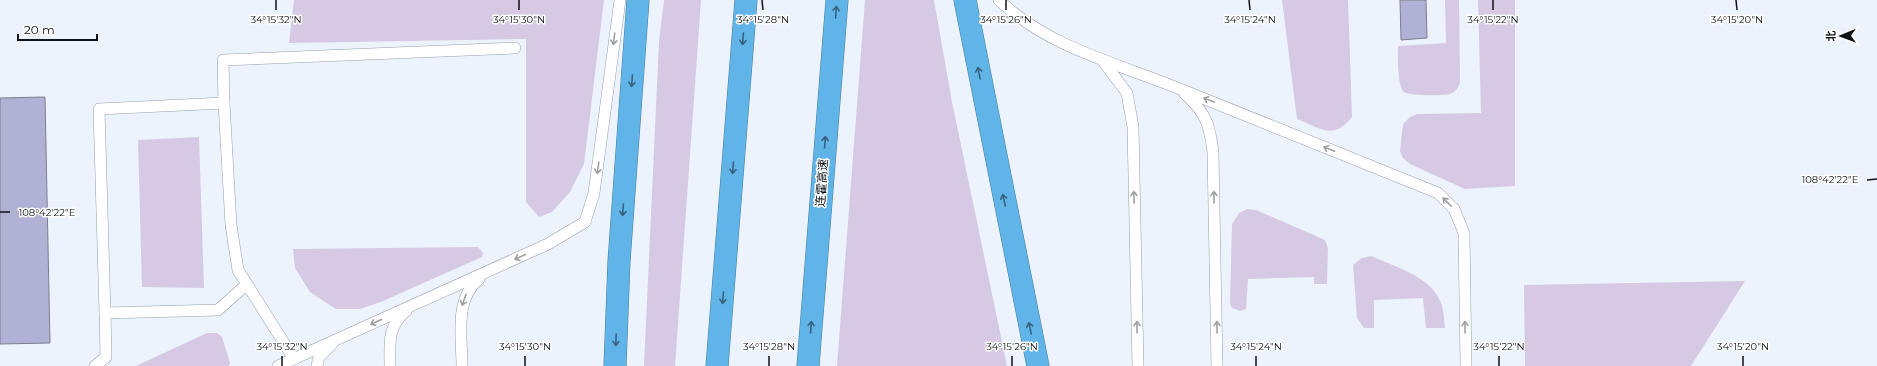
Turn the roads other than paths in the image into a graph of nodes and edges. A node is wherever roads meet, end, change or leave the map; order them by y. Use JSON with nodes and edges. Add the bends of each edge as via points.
{"nodes":[{"id":1,"x":620,"y":0,"type":"edge"},
{"id":2,"x":638,"y":0,"type":"edge"},
{"id":3,"x":746,"y":0,"type":"edge"},
{"id":4,"x":836,"y":0,"type":"edge"},
{"id":5,"x":965,"y":0,"type":"edge"},
{"id":6,"x":999,"y":0,"type":"edge"},
{"id":7,"x":515,"y":48,"type":"dead end"},
{"id":8,"x":1102,"y":60,"type":"junction"},
{"id":9,"x":1177,"y":88,"type":"junction"},
{"id":10,"x":224,"y":103,"type":"junction"},
{"id":11,"x":489,"y":271,"type":"junction"},
{"id":12,"x":246,"y":285,"type":"junction"},
{"id":13,"x":412,"y":306,"type":"junction"},
{"id":14,"x":105,"y":313,"type":"junction"},
{"id":15,"x":335,"y":340,"type":"junction"},
{"id":16,"x":294,"y":359,"type":"junction"},
{"id":17,"x":95,"y":366,"type":"edge"},
{"id":18,"x":278,"y":366,"type":"edge"},
{"id":19,"x":317,"y":366,"type":"edge"},
{"id":20,"x":390,"y":366,"type":"edge"},
{"id":21,"x":462,"y":366,"type":"edge"},
{"id":22,"x":615,"y":366,"type":"edge"},
{"id":23,"x":717,"y":366,"type":"edge"},
{"id":24,"x":808,"y":366,"type":"edge"},
{"id":25,"x":1038,"y":366,"type":"edge"},
{"id":26,"x":1138,"y":366,"type":"edge"},
{"id":27,"x":1217,"y":366,"type":"edge"},
{"id":28,"x":1466,"y":366,"type":"edge"}],
"edges":[{"from":1,"to":11,"type":"lane","one_way":true,"via":[[594,193],[585,222],[548,244]]},
{"from":2,"to":22,"type":"highway","one_way":true,"via":[[619,261]]},
{"from":3,"to":23,"type":"highway","one_way":true},
{"from":24,"to":4,"type":"highway","name":"连霍高速","one_way":true},
{"from":25,"to":5,"type":"highway","one_way":true},
{"from":6,"to":8,"type":"lane","via":[[1015,16],[1056,39]]},
{"from":7,"to":10,"type":"lane","via":[[224,60]]},
{"from":8,"to":9,"type":"lane"},
{"from":26,"to":8,"type":"lane","one_way":true,"via":[[1133,127],[1127,93]]},
{"from":27,"to":9,"type":"lane","one_way":true,"via":[[1211,130],[1198,106]]},
{"from":28,"to":9,"type":"lane","one_way":true,"via":[[1464,233],[1454,209],[1438,193]]},
{"from":10,"to":12,"type":"lane","via":[[231,225],[238,270]]},
{"from":10,"to":14,"type":"lane","via":[[99,109]]},
{"from":11,"to":13,"type":"lane"},
{"from":11,"to":21,"type":"lane","one_way":true,"via":[[470,286],[462,303]]},
{"from":12,"to":14,"type":"lane","via":[[218,310]]},
{"from":12,"to":16,"type":"lane"},
{"from":13,"to":15,"type":"lane","one_way":true},
{"from":13,"to":20,"type":"lane","via":[[398,318],[390,335]]},
{"from":14,"to":17,"type":"lane","via":[[106,357]]},
{"from":15,"to":16,"type":"lane"},
{"from":15,"to":19,"type":"lane","via":[[319,357]]},
{"from":16,"to":18,"type":"lane"}]}
